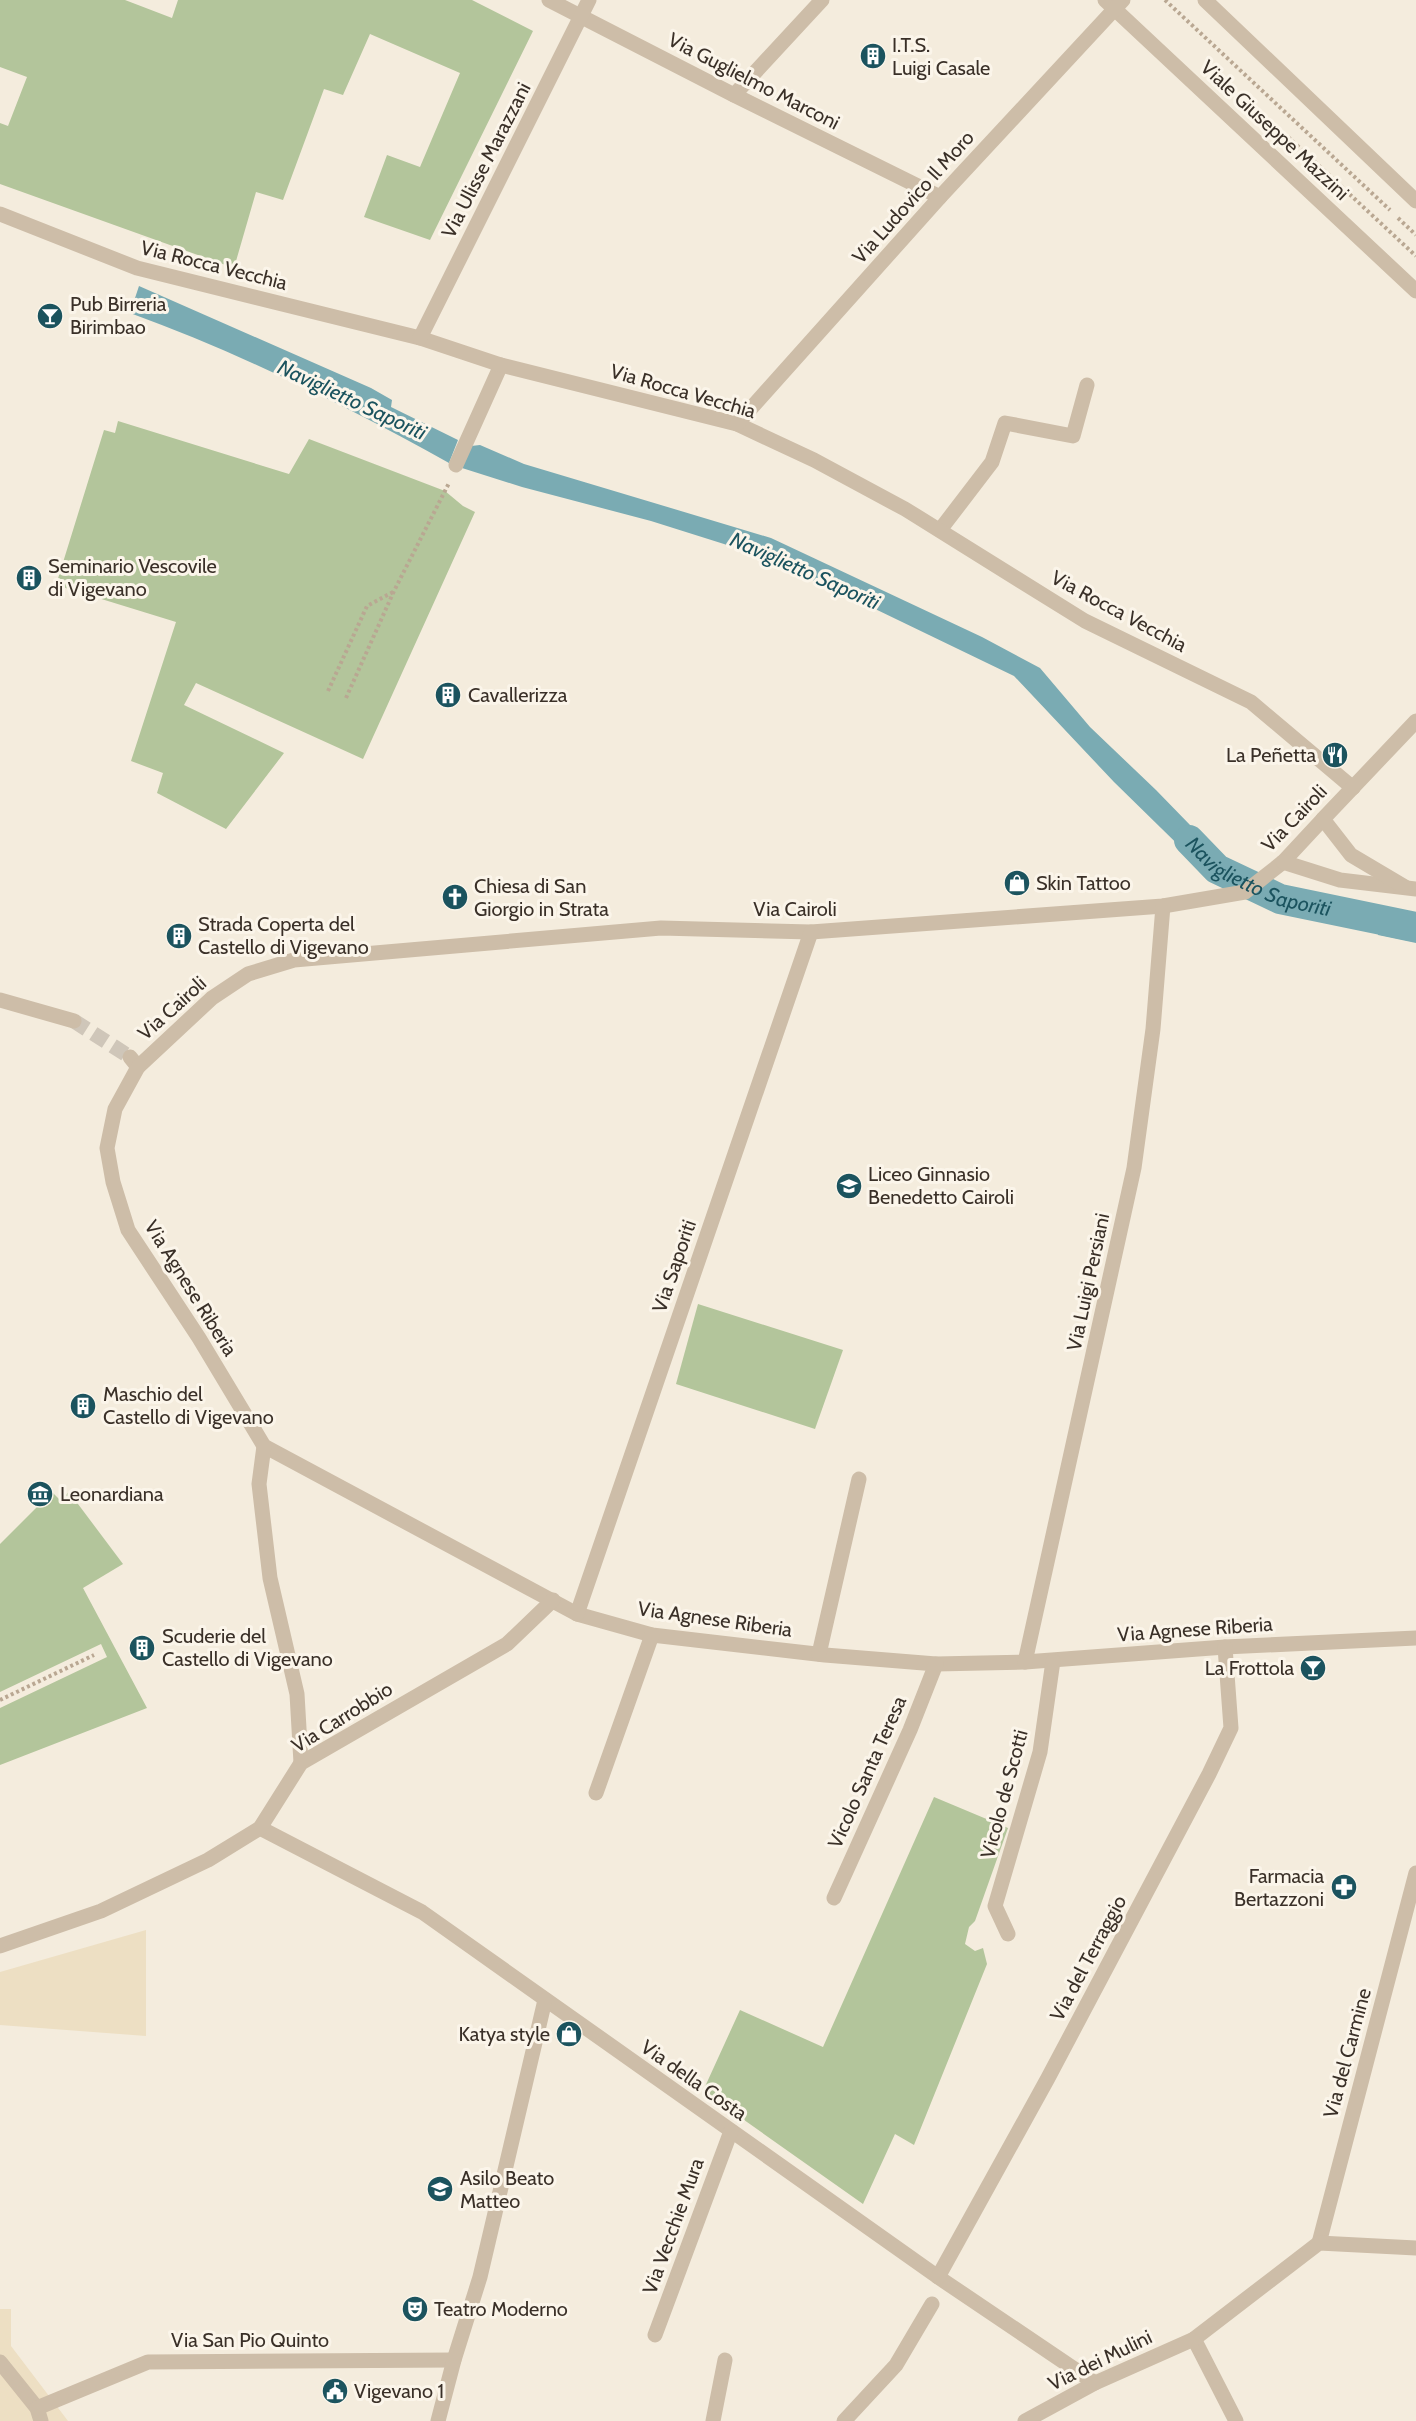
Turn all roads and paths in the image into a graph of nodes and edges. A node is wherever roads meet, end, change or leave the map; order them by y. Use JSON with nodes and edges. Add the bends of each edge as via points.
{"nodes":[{"id":1,"x":549,"y":0,"type":"edge"},
{"id":2,"x":589,"y":0,"type":"edge"},
{"id":3,"x":822,"y":0,"type":"edge"},
{"id":4,"x":1165,"y":0,"type":"edge"},
{"id":5,"x":1205,"y":0,"type":"edge"},
{"id":6,"x":1114,"y":3,"type":"edge"},
{"id":7,"x":581,"y":16,"type":"junction"},
{"id":8,"x":734,"y":95,"type":"junction"},
{"id":9,"x":940,"y":197,"type":"junction"},
{"id":10,"x":1416,"y":201,"type":"edge"},
{"id":11,"x":0,"y":214,"type":"edge"},
{"id":12,"x":1416,"y":235,"type":"edge"},
{"id":13,"x":1416,"y":291,"type":"edge"},
{"id":14,"x":420,"y":338,"type":"junction"},
{"id":15,"x":501,"y":364,"type":"junction"},
{"id":16,"x":1087,"y":385,"type":"dead end"},
{"id":17,"x":737,"y":424,"type":"junction"},
{"id":18,"x":456,"y":465,"type":"joint"},
{"id":19,"x":940,"y":530,"type":"junction"},
{"id":20,"x":394,"y":591,"type":"junction"},
{"id":21,"x":328,"y":691,"type":"dead end"},
{"id":22,"x":346,"y":698,"type":"dead end"},
{"id":23,"x":1416,"y":721,"type":"edge"},
{"id":24,"x":1353,"y":788,"type":"junction"},
{"id":25,"x":1323,"y":819,"type":"junction"},
{"id":26,"x":1282,"y":862,"type":"junction"},
{"id":27,"x":1411,"y":888,"type":"edge"},
{"id":28,"x":1162,"y":906,"type":"junction"},
{"id":29,"x":812,"y":932,"type":"junction"},
{"id":30,"x":0,"y":1000,"type":"edge"},
{"id":31,"x":74,"y":1021,"type":"tunnel mouth"},
{"id":32,"x":134,"y":1062,"type":"joint"},
{"id":33,"x":264,"y":1446,"type":"junction"},
{"id":34,"x":859,"y":1479,"type":"dead end"},
{"id":35,"x":553,"y":1600,"type":"junction"},
{"id":36,"x":577,"y":1614,"type":"junction"},
{"id":37,"x":652,"y":1635,"type":"junction"},
{"id":38,"x":1416,"y":1638,"type":"edge"},
{"id":39,"x":1225,"y":1647,"type":"junction"},
{"id":40,"x":819,"y":1654,"type":"junction"},
{"id":41,"x":94,"y":1655,"type":"dead end"},
{"id":42,"x":1053,"y":1660,"type":"junction"},
{"id":43,"x":1025,"y":1662,"type":"junction"},
{"id":44,"x":936,"y":1664,"type":"junction"},
{"id":45,"x":0,"y":1700,"type":"edge"},
{"id":46,"x":301,"y":1763,"type":"junction"},
{"id":47,"x":596,"y":1792,"type":"dead end"},
{"id":48,"x":260,"y":1828,"type":"junction"},
{"id":49,"x":1416,"y":1873,"type":"edge"},
{"id":50,"x":834,"y":1898,"type":"dead end"},
{"id":51,"x":1008,"y":1934,"type":"dead end"},
{"id":52,"x":0,"y":1946,"type":"edge"},
{"id":53,"x":545,"y":2000,"type":"junction"},
{"id":54,"x":731,"y":2131,"type":"junction"},
{"id":55,"x":1319,"y":2243,"type":"junction"},
{"id":56,"x":1416,"y":2248,"type":"edge"},
{"id":57,"x":938,"y":2277,"type":"junction"},
{"id":58,"x":932,"y":2304,"type":"dead end"},
{"id":59,"x":655,"y":2335,"type":"dead end"},
{"id":60,"x":1194,"y":2339,"type":"junction"},
{"id":61,"x":454,"y":2360,"type":"junction"},
{"id":62,"x":725,"y":2360,"type":"dead end"},
{"id":63,"x":0,"y":2362,"type":"edge"},
{"id":64,"x":1095,"y":2383,"type":"junction"},
{"id":65,"x":39,"y":2415,"type":"edge"},
{"id":66,"x":438,"y":2421,"type":"edge"},
{"id":67,"x":714,"y":2421,"type":"edge"},
{"id":68,"x":844,"y":2421,"type":"edge"},
{"id":69,"x":1025,"y":2421,"type":"edge"},
{"id":70,"x":1236,"y":2421,"type":"edge"}],
"edges":[{"from":1,"to":7,"type":"street","name":"Via Guglielmo Marconi"},
{"from":2,"to":7,"type":"street","name":"Via Ulisse Marazzani"},
{"from":3,"to":8,"type":"street"},
{"from":4,"to":12,"type":"path"},
{"from":5,"to":10,"type":"street"},
{"from":6,"to":9,"type":"street","name":"Via Ludovico Il Moro"},
{"from":6,"to":13,"type":"street","name":"Viale Giuseppe Mazzini"},
{"from":7,"to":8,"type":"street","name":"Via Guglielmo Marconi"},
{"from":7,"to":14,"type":"street","name":"Via Ulisse Marazzani"},
{"from":8,"to":9,"type":"street","name":"Via Guglielmo Marconi"},
{"from":9,"to":17,"type":"street","name":"Via Ludovico Il Moro"},
{"from":11,"to":14,"type":"street","name":"Via Rocca Vecchia","via":[[137,268]]},
{"from":14,"to":15,"type":"street","name":"Via Rocca Vecchia"},
{"from":15,"to":17,"type":"street","name":"Via Rocca Vecchia"},
{"from":15,"to":18,"type":"street"},
{"from":16,"to":19,"type":"street","via":[[1073,436],[1005,423],[992,462]]},
{"from":17,"to":19,"type":"street","name":"Via Rocca Vecchia","via":[[814,460]]},
{"from":18,"to":20,"type":"path"},
{"from":19,"to":24,"type":"street","name":"Via Rocca Vecchia","via":[[1085,621],[1251,702]]},
{"from":20,"to":21,"type":"path","via":[[367,606]]},
{"from":20,"to":22,"type":"path"},
{"from":23,"to":24,"type":"street","name":"Via Cairoli"},
{"from":24,"to":25,"type":"street","name":"Via Cairoli"},
{"from":25,"to":26,"type":"street","name":"Via Cairoli"},
{"from":25,"to":27,"type":"street","via":[[1351,855]]},
{"from":26,"to":27,"type":"street","via":[[1340,880]]},
{"from":26,"to":28,"type":"street","name":"Via Cairoli","via":[[1245,892]]},
{"from":28,"to":29,"type":"street","name":"Via Cairoli"},
{"from":28,"to":43,"type":"street","name":"Via Luigi Persiani","via":[[1153,1029],[1134,1168]]},
{"from":29,"to":32,"type":"street","name":"Via Cairoli","via":[[661,928],[294,960],[248,974]]},
{"from":29,"to":36,"type":"street","name":"Via Saporiti"},
{"from":30,"to":31,"type":"street"},
{"from":32,"to":33,"type":"street","name":"Via Agnese Riberia","via":[[115,1109],[107,1148],[128,1230]]},
{"from":33,"to":35,"type":"street","name":"Via Agnese Riberia"},
{"from":33,"to":46,"type":"street","via":[[260,1484],[270,1578],[297,1694]]},
{"from":34,"to":40,"type":"street"},
{"from":35,"to":36,"type":"street","name":"Via Agnese Riberia"},
{"from":35,"to":46,"type":"street","name":"Via Carrobbio","via":[[507,1644]]},
{"from":36,"to":37,"type":"street","name":"Via Agnese Riberia"},
{"from":37,"to":40,"type":"street","name":"Via Agnese Riberia"},
{"from":37,"to":47,"type":"street"},
{"from":38,"to":39,"type":"street","name":"Via Agnese Riberia"},
{"from":39,"to":42,"type":"street","name":"Via Agnese Riberia"},
{"from":39,"to":57,"type":"street","name":"Via del Terraggio","via":[[1231,1728],[1048,2078]]},
{"from":40,"to":44,"type":"street","name":"Via Agnese Riberia"},
{"from":41,"to":45,"type":"path"},
{"from":42,"to":43,"type":"street","name":"Via Agnese Riberia"},
{"from":42,"to":51,"type":"street","name":"Vicolo de Scotti","via":[[1040,1752],[995,1906]]},
{"from":43,"to":44,"type":"street","name":"Via Agnese Riberia"},
{"from":44,"to":50,"type":"street","name":"Vicolo Santa Teresa"},
{"from":46,"to":48,"type":"street","name":"Via Carrobbio"},
{"from":48,"to":52,"type":"street","name":"Via Carrobbio","via":[[208,1860],[101,1911]]},
{"from":48,"to":53,"type":"street","name":"Via della Costa","via":[[422,1912]]},
{"from":49,"to":55,"type":"street","name":"Via del Carmine"},
{"from":53,"to":54,"type":"street","name":"Via della Costa"},
{"from":53,"to":61,"type":"street","via":[[480,2277]]},
{"from":54,"to":57,"type":"street","name":"Via della Costa"},
{"from":54,"to":59,"type":"street","name":"Via Vecchie Mura"},
{"from":55,"to":56,"type":"street"},
{"from":55,"to":60,"type":"street","name":"Via dei Mulini"},
{"from":57,"to":64,"type":"street","name":"Via della Costa"},
{"from":58,"to":68,"type":"street","via":[[896,2365]]},
{"from":60,"to":64,"type":"street","name":"Via dei Mulini"},
{"from":60,"to":70,"type":"street"},
{"from":61,"to":65,"type":"street","name":"Via San Pio Quinto","via":[[148,2362],[54,2403]]},
{"from":61,"to":66,"type":"street"},
{"from":62,"to":67,"type":"street"},
{"from":63,"to":65,"type":"street"},
{"from":64,"to":69,"type":"street","name":"Via dei Mulini"}]}
